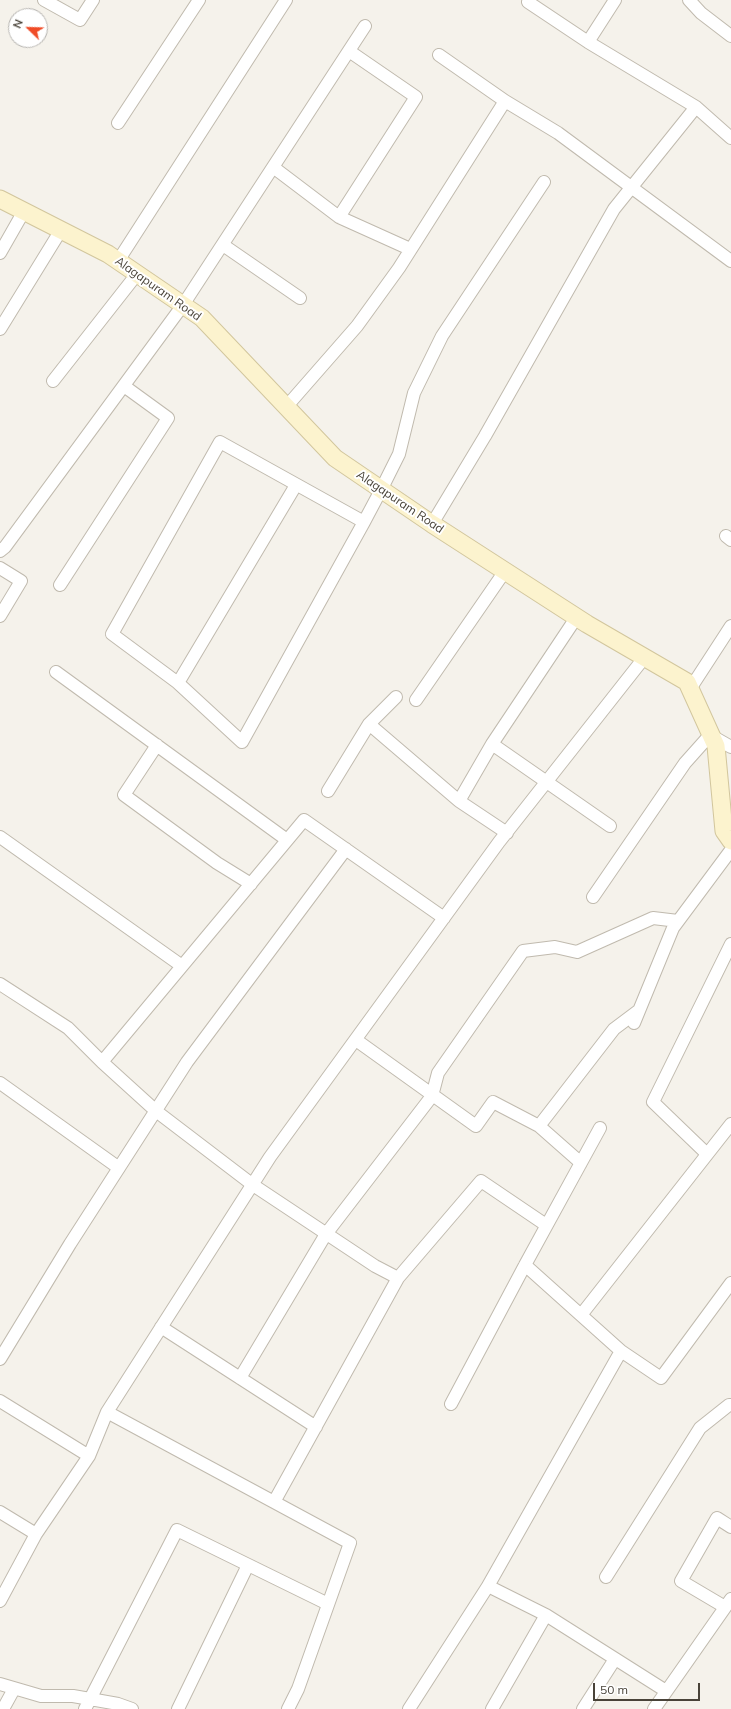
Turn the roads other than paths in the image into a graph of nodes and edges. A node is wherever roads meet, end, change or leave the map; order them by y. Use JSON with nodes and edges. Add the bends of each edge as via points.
{"nodes":[{"id":1,"x":44,"y":0,"type":"edge"},
{"id":2,"x":93,"y":0,"type":"edge"},
{"id":3,"x":199,"y":0,"type":"edge"},
{"id":4,"x":286,"y":0,"type":"edge"},
{"id":5,"x":529,"y":0,"type":"edge"},
{"id":6,"x":615,"y":0,"type":"edge"},
{"id":7,"x":689,"y":0,"type":"edge"},
{"id":8,"x":365,"y":26,"type":"dead end"},
{"id":9,"x":731,"y":36,"type":"edge"},
{"id":10,"x":588,"y":42,"type":"junction"},
{"id":11,"x":349,"y":51,"type":"junction"},
{"id":12,"x":439,"y":55,"type":"dead end"},
{"id":13,"x":504,"y":101,"type":"junction"},
{"id":14,"x":696,"y":107,"type":"junction"},
{"id":15,"x":118,"y":123,"type":"dead end"},
{"id":16,"x":731,"y":138,"type":"edge"},
{"id":17,"x":273,"y":168,"type":"junction"},
{"id":18,"x":544,"y":182,"type":"dead end"},
{"id":19,"x":632,"y":186,"type":"junction"},
{"id":20,"x":0,"y":199,"type":"edge"},
{"id":21,"x":24,"y":211,"type":"junction"},
{"id":22,"x":339,"y":217,"type":"junction"},
{"id":23,"x":61,"y":230,"type":"junction"},
{"id":24,"x":223,"y":245,"type":"junction"},
{"id":25,"x":410,"y":249,"type":"junction"},
{"id":26,"x":0,"y":253,"type":"edge"},
{"id":27,"x":118,"y":261,"type":"junction"},
{"id":28,"x":731,"y":261,"type":"edge"},
{"id":29,"x":137,"y":274,"type":"junction"},
{"id":30,"x":300,"y":298,"type":"dead end"},
{"id":31,"x":183,"y":305,"type":"junction"},
{"id":32,"x":0,"y":329,"type":"edge"},
{"id":33,"x":53,"y":380,"type":"dead end"},
{"id":34,"x":124,"y":386,"type":"junction"},
{"id":35,"x":287,"y":406,"type":"junction"},
{"id":36,"x":296,"y":485,"type":"junction"},
{"id":37,"x":381,"y":490,"type":"junction"},
{"id":38,"x":364,"y":522,"type":"junction"},
{"id":39,"x":432,"y":524,"type":"junction"},
{"id":40,"x":0,"y":551,"type":"edge"},
{"id":41,"x":0,"y":568,"type":"edge"},
{"id":42,"x":505,"y":571,"type":"junction"},
{"id":43,"x":60,"y":586,"type":"dead end"},
{"id":44,"x":0,"y":616,"type":"edge"},
{"id":45,"x":576,"y":618,"type":"junction"},
{"id":46,"x":731,"y":626,"type":"edge"},
{"id":47,"x":644,"y":658,"type":"junction"},
{"id":48,"x":56,"y":672,"type":"dead end"},
{"id":49,"x":178,"y":683,"type":"junction"},
{"id":50,"x":690,"y":689,"type":"junction"},
{"id":51,"x":396,"y":697,"type":"dead end"},
{"id":52,"x":416,"y":700,"type":"dead end"},
{"id":53,"x":369,"y":724,"type":"junction"},
{"id":54,"x":710,"y":734,"type":"junction"},
{"id":55,"x":492,"y":744,"type":"junction"},
{"id":56,"x":157,"y":745,"type":"junction"},
{"id":57,"x":731,"y":747,"type":"edge"},
{"id":58,"x":547,"y":782,"type":"junction"},
{"id":59,"x":328,"y":791,"type":"dead end"},
{"id":60,"x":459,"y":801,"type":"junction"},
{"id":61,"x":610,"y":826,"type":"dead end"},
{"id":62,"x":507,"y":833,"type":"junction"},
{"id":63,"x":0,"y":837,"type":"edge"},
{"id":64,"x":287,"y":840,"type":"junction"},
{"id":65,"x":731,"y":841,"type":"edge"},
{"id":66,"x":346,"y":850,"type":"junction"},
{"id":67,"x":731,"y":850,"type":"edge"},
{"id":68,"x":251,"y":884,"type":"junction"},
{"id":69,"x":593,"y":897,"type":"dead end"},
{"id":70,"x":444,"y":918,"type":"junction"},
{"id":71,"x":678,"y":921,"type":"junction"},
{"id":72,"x":731,"y":944,"type":"edge"},
{"id":73,"x":182,"y":966,"type":"junction"},
{"id":74,"x":0,"y":984,"type":"edge"},
{"id":75,"x":639,"y":1010,"type":"junction"},
{"id":76,"x":634,"y":1023,"type":"dead end"},
{"id":77,"x":356,"y":1040,"type":"junction"},
{"id":78,"x":102,"y":1062,"type":"junction"},
{"id":79,"x":0,"y":1083,"type":"edge"},
{"id":80,"x":432,"y":1096,"type":"junction"},
{"id":81,"x":156,"y":1111,"type":"junction"},
{"id":82,"x":731,"y":1124,"type":"edge"},
{"id":83,"x":539,"y":1126,"type":"junction"},
{"id":84,"x":600,"y":1128,"type":"dead end"},
{"id":85,"x":707,"y":1154,"type":"junction"},
{"id":86,"x":581,"y":1163,"type":"junction"},
{"id":87,"x":119,"y":1168,"type":"junction"},
{"id":88,"x":252,"y":1185,"type":"junction"},
{"id":89,"x":546,"y":1225,"type":"junction"},
{"id":90,"x":326,"y":1234,"type":"junction"},
{"id":91,"x":525,"y":1265,"type":"junction"},
{"id":92,"x":398,"y":1278,"type":"junction"},
{"id":93,"x":731,"y":1283,"type":"edge"},
{"id":94,"x":581,"y":1315,"type":"junction"},
{"id":95,"x":161,"y":1328,"type":"junction"},
{"id":96,"x":621,"y":1351,"type":"junction"},
{"id":97,"x":0,"y":1358,"type":"edge"},
{"id":98,"x":240,"y":1378,"type":"junction"},
{"id":99,"x":0,"y":1401,"type":"edge"},
{"id":100,"x":451,"y":1404,"type":"dead end"},
{"id":101,"x":731,"y":1405,"type":"edge"},
{"id":102,"x":107,"y":1412,"type":"junction"},
{"id":103,"x":316,"y":1427,"type":"junction"},
{"id":104,"x":89,"y":1456,"type":"junction"},
{"id":105,"x":274,"y":1502,"type":"junction"},
{"id":106,"x":0,"y":1512,"type":"edge"},
{"id":107,"x":731,"y":1527,"type":"edge"},
{"id":108,"x":36,"y":1534,"type":"junction"},
{"id":109,"x":248,"y":1565,"type":"junction"},
{"id":110,"x":606,"y":1577,"type":"dead end"},
{"id":111,"x":488,"y":1586,"type":"junction"},
{"id":112,"x":0,"y":1601,"type":"edge"},
{"id":113,"x":728,"y":1603,"type":"edge"},
{"id":114,"x":328,"y":1604,"type":"junction"},
{"id":115,"x":546,"y":1615,"type":"junction"},
{"id":116,"x":615,"y":1659,"type":"junction"},
{"id":117,"x":0,"y":1684,"type":"edge"},
{"id":118,"x":14,"y":1688,"type":"junction"},
{"id":119,"x":666,"y":1692,"type":"junction"},
{"id":120,"x":88,"y":1704,"type":"edge"},
{"id":121,"x":3,"y":1709,"type":"edge"},
{"id":122,"x":132,"y":1709,"type":"edge"},
{"id":123,"x":178,"y":1709,"type":"edge"},
{"id":124,"x":288,"y":1709,"type":"edge"},
{"id":125,"x":408,"y":1709,"type":"edge"},
{"id":126,"x":492,"y":1709,"type":"edge"},
{"id":127,"x":583,"y":1709,"type":"edge"},
{"id":128,"x":654,"y":1709,"type":"edge"}],
"edges":[{"from":1,"to":2,"type":"street","via":[[80,20]]},
{"from":3,"to":15,"type":"street"},
{"from":4,"to":27,"type":"street"},
{"from":5,"to":10,"type":"street","via":[[528,2]]},
{"from":6,"to":10,"type":"street"},
{"from":7,"to":9,"type":"street","via":[[701,13]]},
{"from":8,"to":11,"type":"street"},
{"from":10,"to":14,"type":"street"},
{"from":11,"to":17,"type":"street"},
{"from":11,"to":22,"type":"street","via":[[416,97]]},
{"from":12,"to":13,"type":"street"},
{"from":13,"to":19,"type":"street","via":[[558,133]]},
{"from":13,"to":25,"type":"street"},
{"from":14,"to":16,"type":"street"},
{"from":14,"to":19,"type":"street"},
{"from":17,"to":22,"type":"street"},
{"from":17,"to":24,"type":"street"},
{"from":18,"to":37,"type":"street","via":[[442,336],[414,393],[399,454]]},
{"from":19,"to":28,"type":"street"},
{"from":19,"to":39,"type":"street","via":[[614,209]]},
{"from":20,"to":21,"type":"main road","name":"Alagapuram Road"},
{"from":21,"to":23,"type":"main road","name":"Alagapuram Road"},
{"from":21,"to":26,"type":"street"},
{"from":22,"to":25,"type":"street"},
{"from":23,"to":27,"type":"main road","name":"Alagapuram Road"},
{"from":23,"to":32,"type":"street"},
{"from":24,"to":30,"type":"street"},
{"from":24,"to":31,"type":"street"},
{"from":25,"to":35,"type":"street","via":[[357,326]]},
{"from":27,"to":29,"type":"main road","name":"Alagapuram Road"},
{"from":29,"to":31,"type":"main road","name":"Alagapuram Road"},
{"from":29,"to":33,"type":"street"},
{"from":31,"to":34,"type":"street"},
{"from":31,"to":35,"type":"main road","name":"Alagapuram Road","via":[[202,318]]},
{"from":34,"to":40,"type":"street"},
{"from":34,"to":43,"type":"street","via":[[168,418]]},
{"from":35,"to":37,"type":"main road","name":"Alagapuram Road","via":[[335,458]]},
{"from":36,"to":38,"type":"street"},
{"from":36,"to":49,"type":"street"},
{"from":36,"to":49,"type":"street","via":[[220,442],[112,634]]},
{"from":37,"to":38,"type":"street"},
{"from":37,"to":39,"type":"main road","name":"Alagapuram Road"},
{"from":38,"to":49,"type":"street","via":[[242,742]]},
{"from":39,"to":42,"type":"main road","name":"Alagapuram Road"},
{"from":41,"to":44,"type":"street","via":[[21,581]]},
{"from":42,"to":45,"type":"main road","name":"Alagapuram Road"},
{"from":42,"to":52,"type":"street"},
{"from":45,"to":47,"type":"main road","name":"Alagapuram Road"},
{"from":45,"to":55,"type":"street"},
{"from":46,"to":50,"type":"street"},
{"from":47,"to":50,"type":"main road","name":"Alagapuram Road","via":[[687,682]]},
{"from":47,"to":58,"type":"street"},
{"from":48,"to":56,"type":"street"},
{"from":50,"to":54,"type":"main road","name":"Alagapuram Road"},
{"from":51,"to":53,"type":"street"},
{"from":53,"to":59,"type":"street"},
{"from":53,"to":60,"type":"street"},
{"from":54,"to":57,"type":"street"},
{"from":54,"to":65,"type":"main road","name":"Alagapuram Road","via":[[716,746],[724,831]]},
{"from":54,"to":69,"type":"street","via":[[685,763]]},
{"from":55,"to":58,"type":"street"},
{"from":55,"to":60,"type":"street"},
{"from":56,"to":64,"type":"street"},
{"from":56,"to":68,"type":"street","via":[[124,795],[217,863]]},
{"from":58,"to":61,"type":"street"},
{"from":58,"to":62,"type":"street"},
{"from":60,"to":62,"type":"street"},
{"from":62,"to":70,"type":"street"},
{"from":63,"to":73,"type":"street"},
{"from":64,"to":66,"type":"street","via":[[304,820]]},
{"from":64,"to":68,"type":"street"},
{"from":66,"to":70,"type":"street"},
{"from":66,"to":81,"type":"street","via":[[187,1062]]},
{"from":67,"to":71,"type":"street"},
{"from":68,"to":73,"type":"street"},
{"from":70,"to":77,"type":"street"},
{"from":71,"to":75,"type":"street"},
{"from":71,"to":80,"type":"street","via":[[653,918],[577,952],[554,947],[523,951],[438,1073]]},
{"from":72,"to":85,"type":"street","via":[[653,1102]]},
{"from":73,"to":78,"type":"street"},
{"from":74,"to":78,"type":"street","via":[[68,1028]]},
{"from":75,"to":76,"type":"street"},
{"from":75,"to":83,"type":"street","via":[[614,1029]]},
{"from":77,"to":80,"type":"street"},
{"from":77,"to":88,"type":"street"},
{"from":78,"to":81,"type":"street"},
{"from":79,"to":87,"type":"street"},
{"from":80,"to":83,"type":"street","via":[[476,1126],[493,1102]]},
{"from":80,"to":90,"type":"street"},
{"from":81,"to":87,"type":"street"},
{"from":81,"to":88,"type":"street"},
{"from":82,"to":85,"type":"street"},
{"from":83,"to":86,"type":"street"},
{"from":84,"to":86,"type":"street"},
{"from":85,"to":94,"type":"street"},
{"from":86,"to":89,"type":"street"},
{"from":87,"to":97,"type":"street"},
{"from":88,"to":90,"type":"street"},
{"from":88,"to":95,"type":"street"},
{"from":89,"to":91,"type":"street"},
{"from":89,"to":92,"type":"street","via":[[481,1181]]},
{"from":90,"to":92,"type":"street"},
{"from":90,"to":98,"type":"street"},
{"from":91,"to":94,"type":"street"},
{"from":91,"to":100,"type":"street"},
{"from":92,"to":103,"type":"street"},
{"from":93,"to":96,"type":"street","via":[[660,1378]]},
{"from":94,"to":96,"type":"street"},
{"from":95,"to":98,"type":"street"},
{"from":95,"to":102,"type":"street"},
{"from":96,"to":111,"type":"street"},
{"from":98,"to":103,"type":"street"},
{"from":99,"to":104,"type":"street"},
{"from":101,"to":110,"type":"street","via":[[700,1428]]},
{"from":102,"to":104,"type":"street"},
{"from":102,"to":105,"type":"street"},
{"from":103,"to":105,"type":"street"},
{"from":104,"to":108,"type":"street"},
{"from":105,"to":114,"type":"street","via":[[350,1543]]},
{"from":106,"to":108,"type":"street"},
{"from":107,"to":113,"type":"street","via":[[717,1518],[680,1581]]},
{"from":108,"to":112,"type":"street"},
{"from":109,"to":114,"type":"street"},
{"from":109,"to":120,"type":"street","via":[[177,1530]]},
{"from":109,"to":123,"type":"street"},
{"from":111,"to":115,"type":"street"},
{"from":111,"to":125,"type":"street"},
{"from":113,"to":119,"type":"street"},
{"from":114,"to":124,"type":"street","via":[[298,1689]]},
{"from":115,"to":116,"type":"street"},
{"from":115,"to":126,"type":"street"},
{"from":116,"to":119,"type":"street"},
{"from":116,"to":127,"type":"street"},
{"from":117,"to":118,"type":"street"},
{"from":118,"to":120,"type":"street","via":[[41,1696],[73,1696]]},
{"from":118,"to":121,"type":"street"},
{"from":119,"to":128,"type":"street"},
{"from":120,"to":122,"type":"street","via":[[118,1704]]}]}
